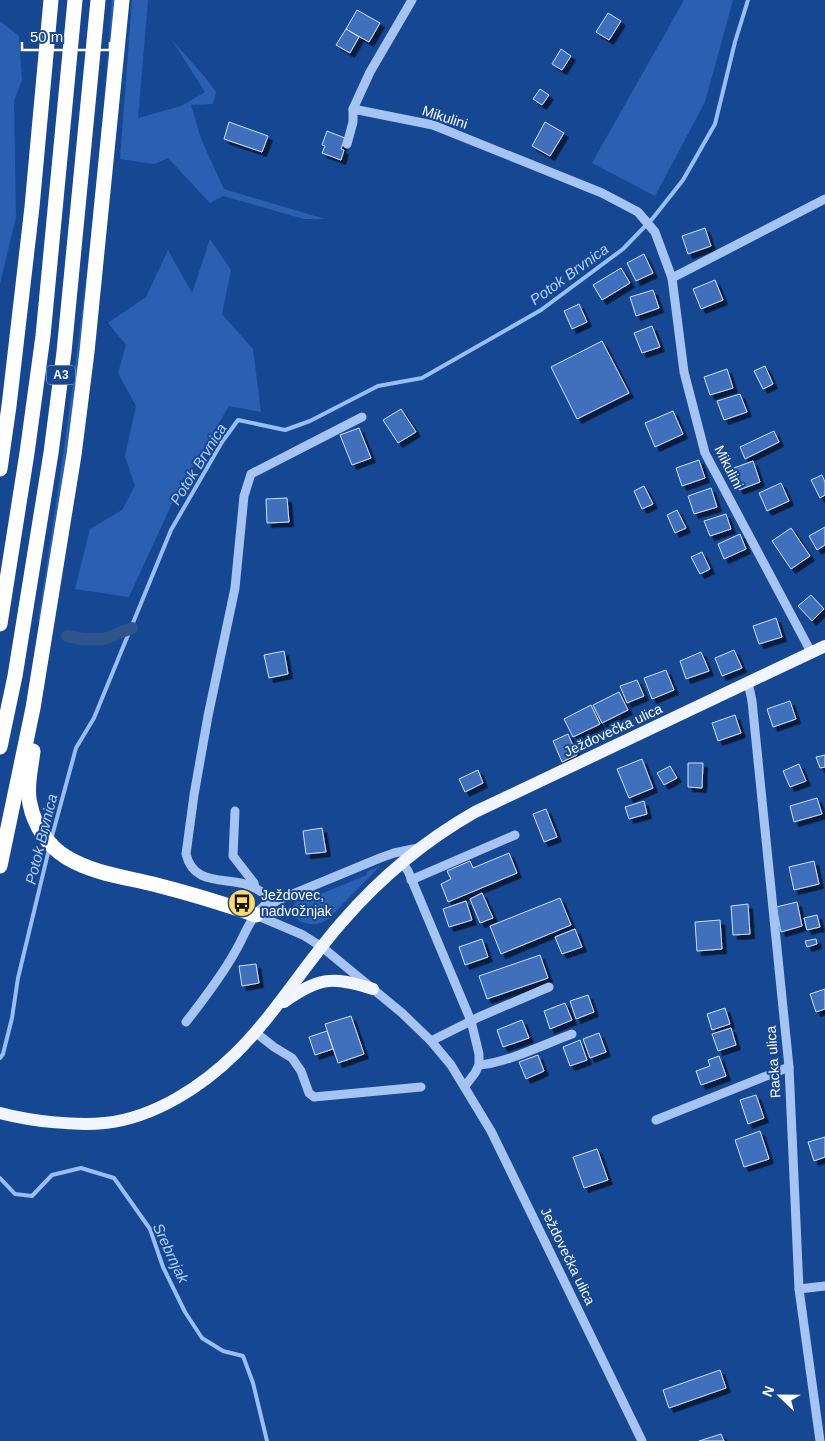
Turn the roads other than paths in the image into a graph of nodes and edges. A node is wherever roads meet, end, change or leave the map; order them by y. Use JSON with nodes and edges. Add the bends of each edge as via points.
{"nodes":[{"id":1,"x":50,"y":0,"type":"edge"},
{"id":2,"x":75,"y":0,"type":"edge"},
{"id":3,"x":98,"y":0,"type":"edge"},
{"id":4,"x":122,"y":0,"type":"edge"},
{"id":5,"x":412,"y":0,"type":"edge"},
{"id":6,"x":353,"y":109,"type":"junction"},
{"id":7,"x":347,"y":144,"type":"dead end"},
{"id":8,"x":825,"y":199,"type":"edge"},
{"id":9,"x":672,"y":278,"type":"junction"},
{"id":10,"x":9,"y":406,"type":"junction"},
{"id":11,"x":362,"y":417,"type":"dead end"},
{"id":12,"x":0,"y":438,"type":"edge"},
{"id":13,"x":0,"y":469,"type":"edge"},
{"id":14,"x":0,"y":624,"type":"edge"},
{"id":15,"x":825,"y":646,"type":"edge"},
{"id":16,"x":811,"y":652,"type":"junction"},
{"id":17,"x":748,"y":682,"type":"junction"},
{"id":18,"x":33,"y":708,"type":"junction"},
{"id":19,"x":0,"y":746,"type":"edge"},
{"id":20,"x":235,"y":811,"type":"dead end"},
{"id":21,"x":515,"y":835,"type":"dead end"},
{"id":22,"x":418,"y":848,"type":"junction"},
{"id":23,"x":402,"y":862,"type":"junction"},
{"id":24,"x":0,"y":866,"type":"edge"},
{"id":25,"x":411,"y":880,"type":"junction"},
{"id":26,"x":256,"y":888,"type":"junction"},
{"id":27,"x":275,"y":902,"type":"junction"},
{"id":28,"x":256,"y":915,"type":"junction"},
{"id":29,"x":322,"y":946,"type":"junction"},
{"id":30,"x":549,"y":987,"type":"dead end"},
{"id":31,"x":373,"y":989,"type":"junction"},
{"id":32,"x":272,"y":1011,"type":"junction"},
{"id":33,"x":471,"y":1021,"type":"junction"},
{"id":34,"x":186,"y":1022,"type":"dead end"},
{"id":35,"x":255,"y":1032,"type":"junction"},
{"id":36,"x":572,"y":1034,"type":"dead end"},
{"id":37,"x":431,"y":1041,"type":"junction"},
{"id":38,"x":479,"y":1065,"type":"junction"},
{"id":39,"x":788,"y":1067,"type":"junction"},
{"id":40,"x":465,"y":1086,"type":"junction"},
{"id":41,"x":420,"y":1087,"type":"dead end"},
{"id":42,"x":4,"y":1114,"type":"edge"},
{"id":43,"x":656,"y":1120,"type":"dead end"},
{"id":44,"x":825,"y":1286,"type":"edge"},
{"id":45,"x":799,"y":1289,"type":"junction"},
{"id":46,"x":642,"y":1441,"type":"edge"},
{"id":47,"x":820,"y":1441,"type":"edge"}],
"edges":[{"from":1,"to":10,"type":"highway","via":[[32,207]]},
{"from":2,"to":14,"type":"highway","number":"A3","via":[[43,336]]},
{"from":3,"to":19,"type":"highway","number":"A3","via":[[52,444]]},
{"from":4,"to":18,"type":"highway","via":[[88,352]]},
{"from":5,"to":6,"type":"street","via":[[370,72]]},
{"from":6,"to":7,"type":"street"},
{"from":6,"to":9,"type":"street","name":"Mikulini","via":[[433,125],[602,193],[638,212],[655,232]]},
{"from":8,"to":9,"type":"street"},
{"from":9,"to":16,"type":"street","name":"Mikulini","via":[[684,372],[705,453]]},
{"from":10,"to":12,"type":"highway"},
{"from":10,"to":13,"type":"highway"},
{"from":11,"to":26,"type":"street","via":[[251,474],[244,496],[235,588],[208,716],[186,854],[196,873]]},
{"from":15,"to":16,"type":"main road","name":"Ježdovečka ulica"},
{"from":16,"to":17,"type":"main road","name":"Ježdovečka ulica"},
{"from":17,"to":22,"type":"main road","name":"Ježdovečka ulica","via":[[475,812]]},
{"from":17,"to":39,"type":"street","name":"Racka ulica"},
{"from":18,"to":24,"type":"highway"},
{"from":18,"to":28,"type":"highway","via":[[37,728],[31,769],[31,810],[46,839],[64,856],[98,871],[208,898]]},
{"from":20,"to":26,"type":"street","via":[[233,856]]},
{"from":21,"to":25,"type":"street"},
{"from":22,"to":23,"type":"main road","name":"Ježdovečka ulica"},
{"from":22,"to":27,"type":"street","name":"Ježdovečka ulica","via":[[380,858]]},
{"from":23,"to":25,"type":"street"},
{"from":23,"to":29,"type":"main road","name":"Ježdovečka ulica","via":[[356,906]]},
{"from":25,"to":33,"type":"street"},
{"from":26,"to":27,"type":"street"},
{"from":27,"to":28,"type":"street","name":"Ježdovečka ulica","via":[[264,906]]},
{"from":28,"to":29,"type":"street"},
{"from":28,"to":34,"type":"street","via":[[236,952]]},
{"from":29,"to":31,"type":"street","name":"Ježdovečka ulica"},
{"from":29,"to":32,"type":"main road","name":"Ježdovečka ulica"},
{"from":30,"to":33,"type":"street"},
{"from":31,"to":32,"type":"main road","via":[[343,981],[322,981]]},
{"from":31,"to":37,"type":"street","name":"Ježdovečka ulica"},
{"from":32,"to":35,"type":"main road","name":"Ježdovečka ulica"},
{"from":33,"to":37,"type":"street"},
{"from":33,"to":38,"type":"street"},
{"from":35,"to":41,"type":"street","via":[[292,1058],[314,1098]]},
{"from":35,"to":42,"type":"main road","name":"Ježdovečka ulica","via":[[198,1086],[155,1109],[132,1117],[106,1123],[55,1122]]},
{"from":36,"to":38,"type":"street"},
{"from":37,"to":40,"type":"street","name":"Ježdovečka ulica"},
{"from":38,"to":40,"type":"street"},
{"from":39,"to":43,"type":"street"},
{"from":39,"to":45,"type":"street","name":"Racka ulica"},
{"from":40,"to":46,"type":"street","name":"Ježdovečka ulica","via":[[491,1131]]},
{"from":44,"to":45,"type":"street"},
{"from":45,"to":47,"type":"street","name":"Racka ulica"}]}
